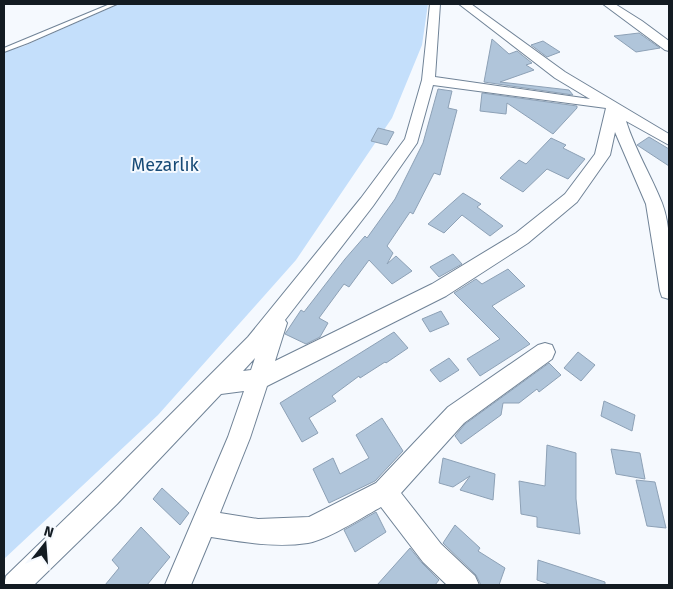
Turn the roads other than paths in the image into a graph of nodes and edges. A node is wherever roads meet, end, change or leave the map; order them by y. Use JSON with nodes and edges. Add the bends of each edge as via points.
{"nodes":[{"id":1,"x":114,"y":4,"type":"edge"},
{"id":2,"x":435,"y":4,"type":"edge"},
{"id":3,"x":464,"y":4,"type":"edge"},
{"id":4,"x":608,"y":4,"type":"edge"},
{"id":5,"x":669,"y":48,"type":"edge"},
{"id":6,"x":4,"y":50,"type":"edge"},
{"id":7,"x":428,"y":80,"type":"junction"},
{"id":8,"x":615,"y":106,"type":"junction"},
{"id":9,"x":669,"y":140,"type":"edge"},
{"id":10,"x":669,"y":291,"type":"edge"},
{"id":11,"x":282,"y":310,"type":"junction"},
{"id":12,"x":546,"y":352,"type":"dead end"},
{"id":13,"x":259,"y":379,"type":"junction"},
{"id":14,"x":216,"y":384,"type":"junction"},
{"id":15,"x":385,"y":492,"type":"junction"},
{"id":16,"x":204,"y":523,"type":"junction"},
{"id":17,"x":16,"y":585,"type":"edge"},
{"id":18,"x":178,"y":585,"type":"edge"},
{"id":19,"x":466,"y":585,"type":"edge"}],
"edges":[{"from":1,"to":6,"type":"lane"},
{"from":2,"to":7,"type":"street"},
{"from":3,"to":8,"type":"street","via":[[560,76]]},
{"from":4,"to":5,"type":"street"},
{"from":7,"to":8,"type":"street"},
{"from":7,"to":11,"type":"street","via":[[412,140]]},
{"from":8,"to":9,"type":"street"},
{"from":8,"to":10,"type":"street","via":[[626,144],[654,204]]},
{"from":8,"to":13,"type":"street","via":[[602,155],[572,198],[522,238],[439,290]]},
{"from":11,"to":13,"type":"street"},
{"from":11,"to":14,"type":"street"},
{"from":12,"to":15,"type":"street","via":[[456,415]]},
{"from":13,"to":14,"type":"street"},
{"from":13,"to":16,"type":"street"},
{"from":14,"to":17,"type":"street"},
{"from":15,"to":16,"type":"street","via":[[309,530],[258,532]]},
{"from":15,"to":19,"type":"street","via":[[432,553]]},
{"from":16,"to":18,"type":"street"}]}
